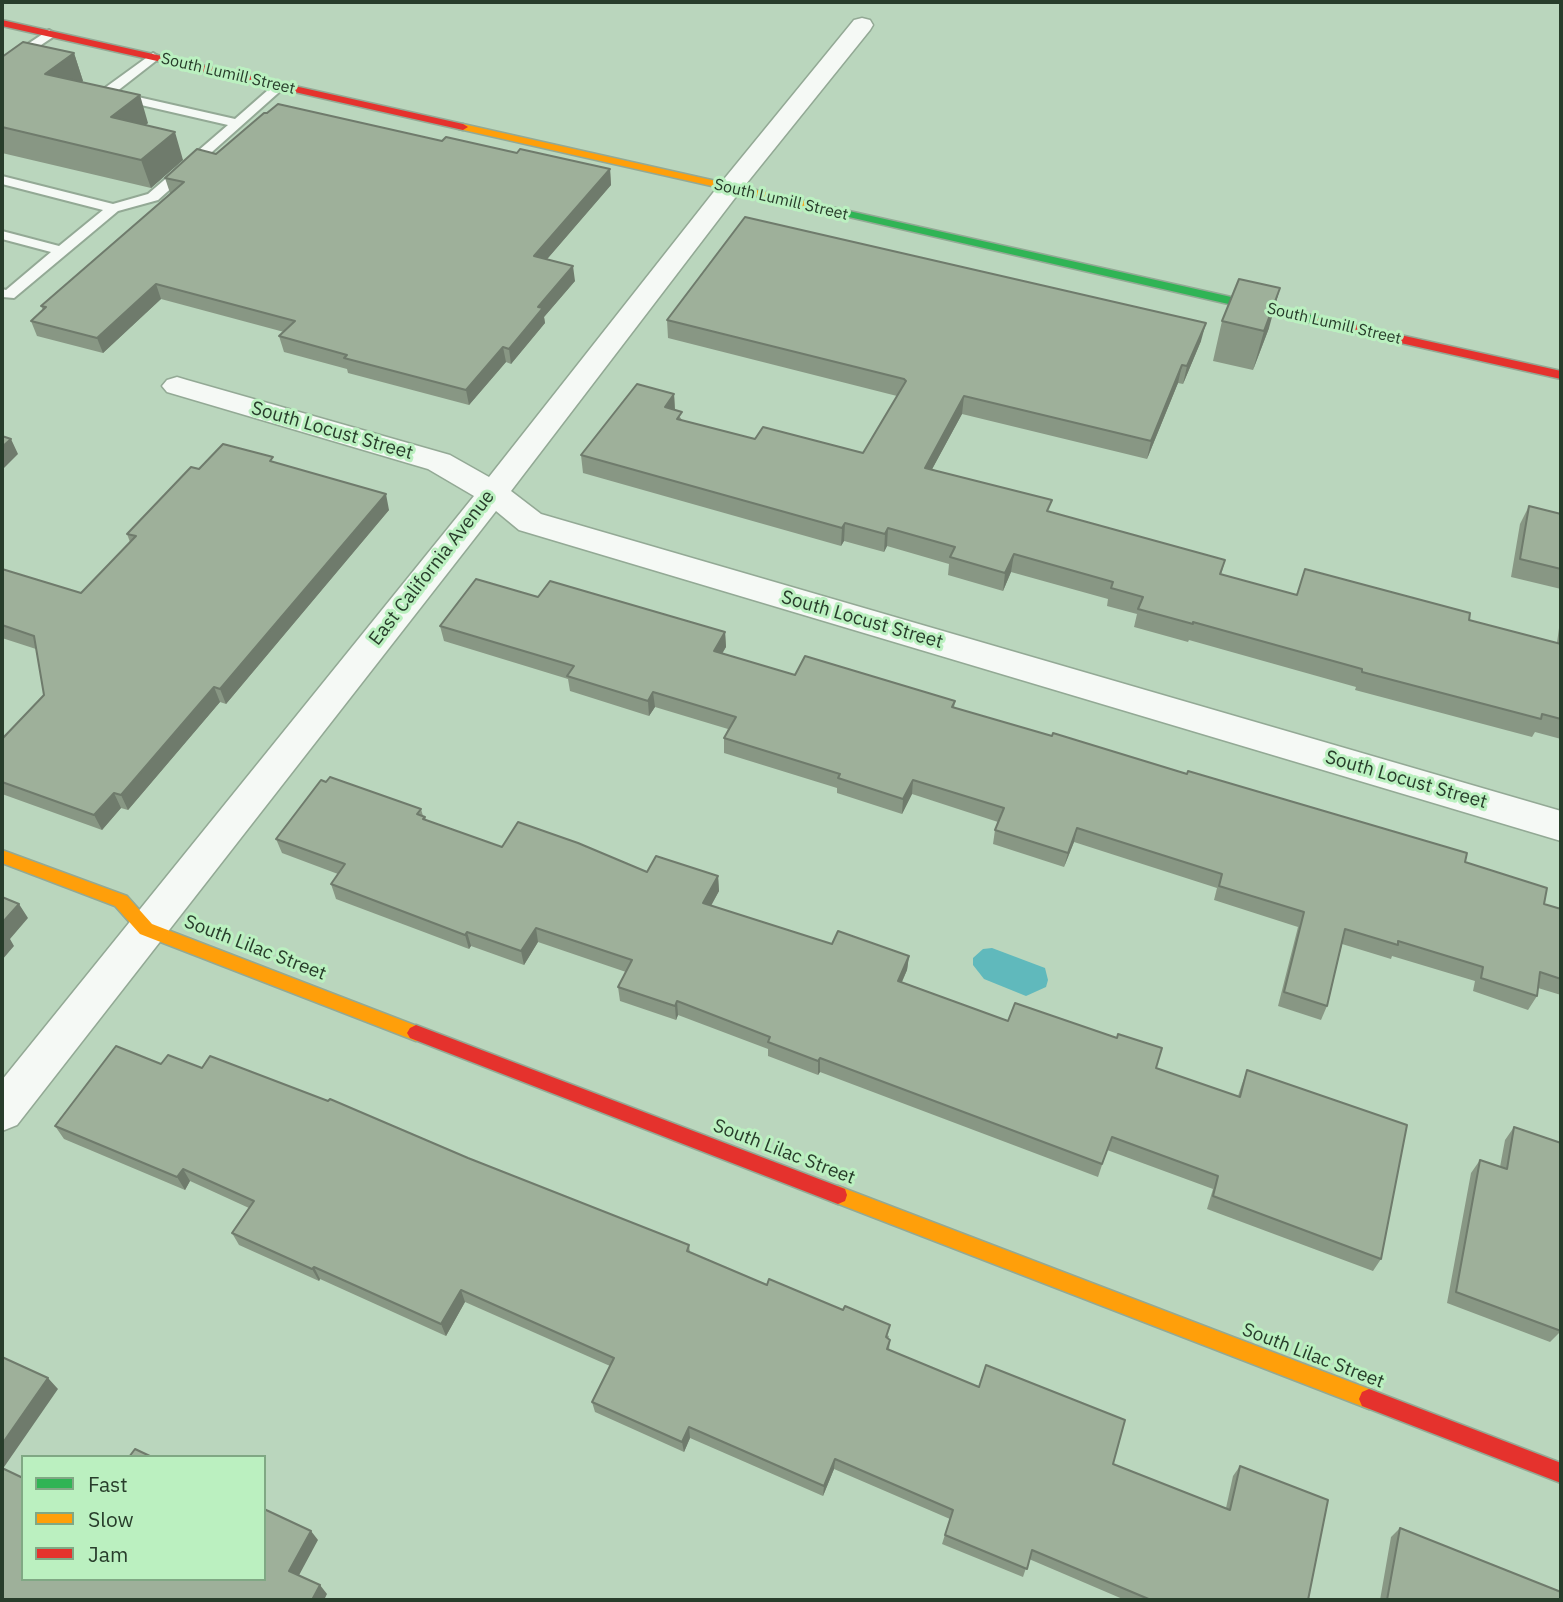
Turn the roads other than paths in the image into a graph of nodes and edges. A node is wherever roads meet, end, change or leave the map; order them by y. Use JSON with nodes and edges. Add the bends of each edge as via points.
{"nodes":[{"id":1,"x":2,"y":23,"type":"edge"},
{"id":2,"x":862,"y":25,"type":"dead end"},
{"id":3,"x":49,"y":34,"type":"junction"},
{"id":4,"x":153,"y":57,"type":"junction"},
{"id":5,"x":2,"y":67,"type":"edge"},
{"id":6,"x":280,"y":86,"type":"junction"},
{"id":7,"x":235,"y":123,"type":"junction"},
{"id":8,"x":2,"y":180,"type":"edge"},
{"id":9,"x":729,"y":189,"type":"junction"},
{"id":10,"x":113,"y":208,"type":"junction"},
{"id":11,"x":2,"y":235,"type":"edge"},
{"id":12,"x":62,"y":251,"type":"junction"},
{"id":13,"x":2,"y":293,"type":"edge"},
{"id":14,"x":1561,"y":375,"type":"edge"},
{"id":15,"x":177,"y":386,"type":"dead end"},
{"id":16,"x":493,"y":493,"type":"junction"},
{"id":17,"x":1561,"y":826,"type":"edge"},
{"id":18,"x":2,"y":856,"type":"edge"},
{"id":19,"x":146,"y":929,"type":"junction"},
{"id":20,"x":2,"y":1112,"type":"edge"},
{"id":21,"x":1561,"y":1474,"type":"edge"}],
"edges":[{"from":1,"to":3,"type":"street","name":"South Lumill Street"},
{"from":2,"to":9,"type":"street","name":"East California Avenue"},
{"from":3,"to":4,"type":"street","name":"South Lumill Street"},
{"from":3,"to":5,"type":"lane"},
{"from":4,"to":6,"type":"street","name":"South Lumill Street"},
{"from":4,"to":7,"type":"lane","via":[[106,93]]},
{"from":6,"to":7,"type":"lane"},
{"from":6,"to":9,"type":"street","name":"South Lumill Street"},
{"from":7,"to":10,"type":"lane","via":[[153,197]]},
{"from":8,"to":10,"type":"lane"},
{"from":9,"to":14,"type":"street","name":"South Lumill Street"},
{"from":9,"to":16,"type":"street","name":"East California Avenue"},
{"from":10,"to":12,"type":"lane"},
{"from":11,"to":12,"type":"lane"},
{"from":12,"to":13,"type":"lane","via":[[9,295]]},
{"from":15,"to":16,"type":"street","name":"South Locust Street","via":[[439,462]]},
{"from":16,"to":17,"type":"street","name":"South Locust Street","via":[[530,522]]},
{"from":16,"to":19,"type":"street","name":"East California Avenue"},
{"from":18,"to":19,"type":"street","name":"South Lilac Street","via":[[121,901]]},
{"from":19,"to":20,"type":"street","name":"East California Avenue"},
{"from":19,"to":21,"type":"street","name":"South Lilac Street"}]}
